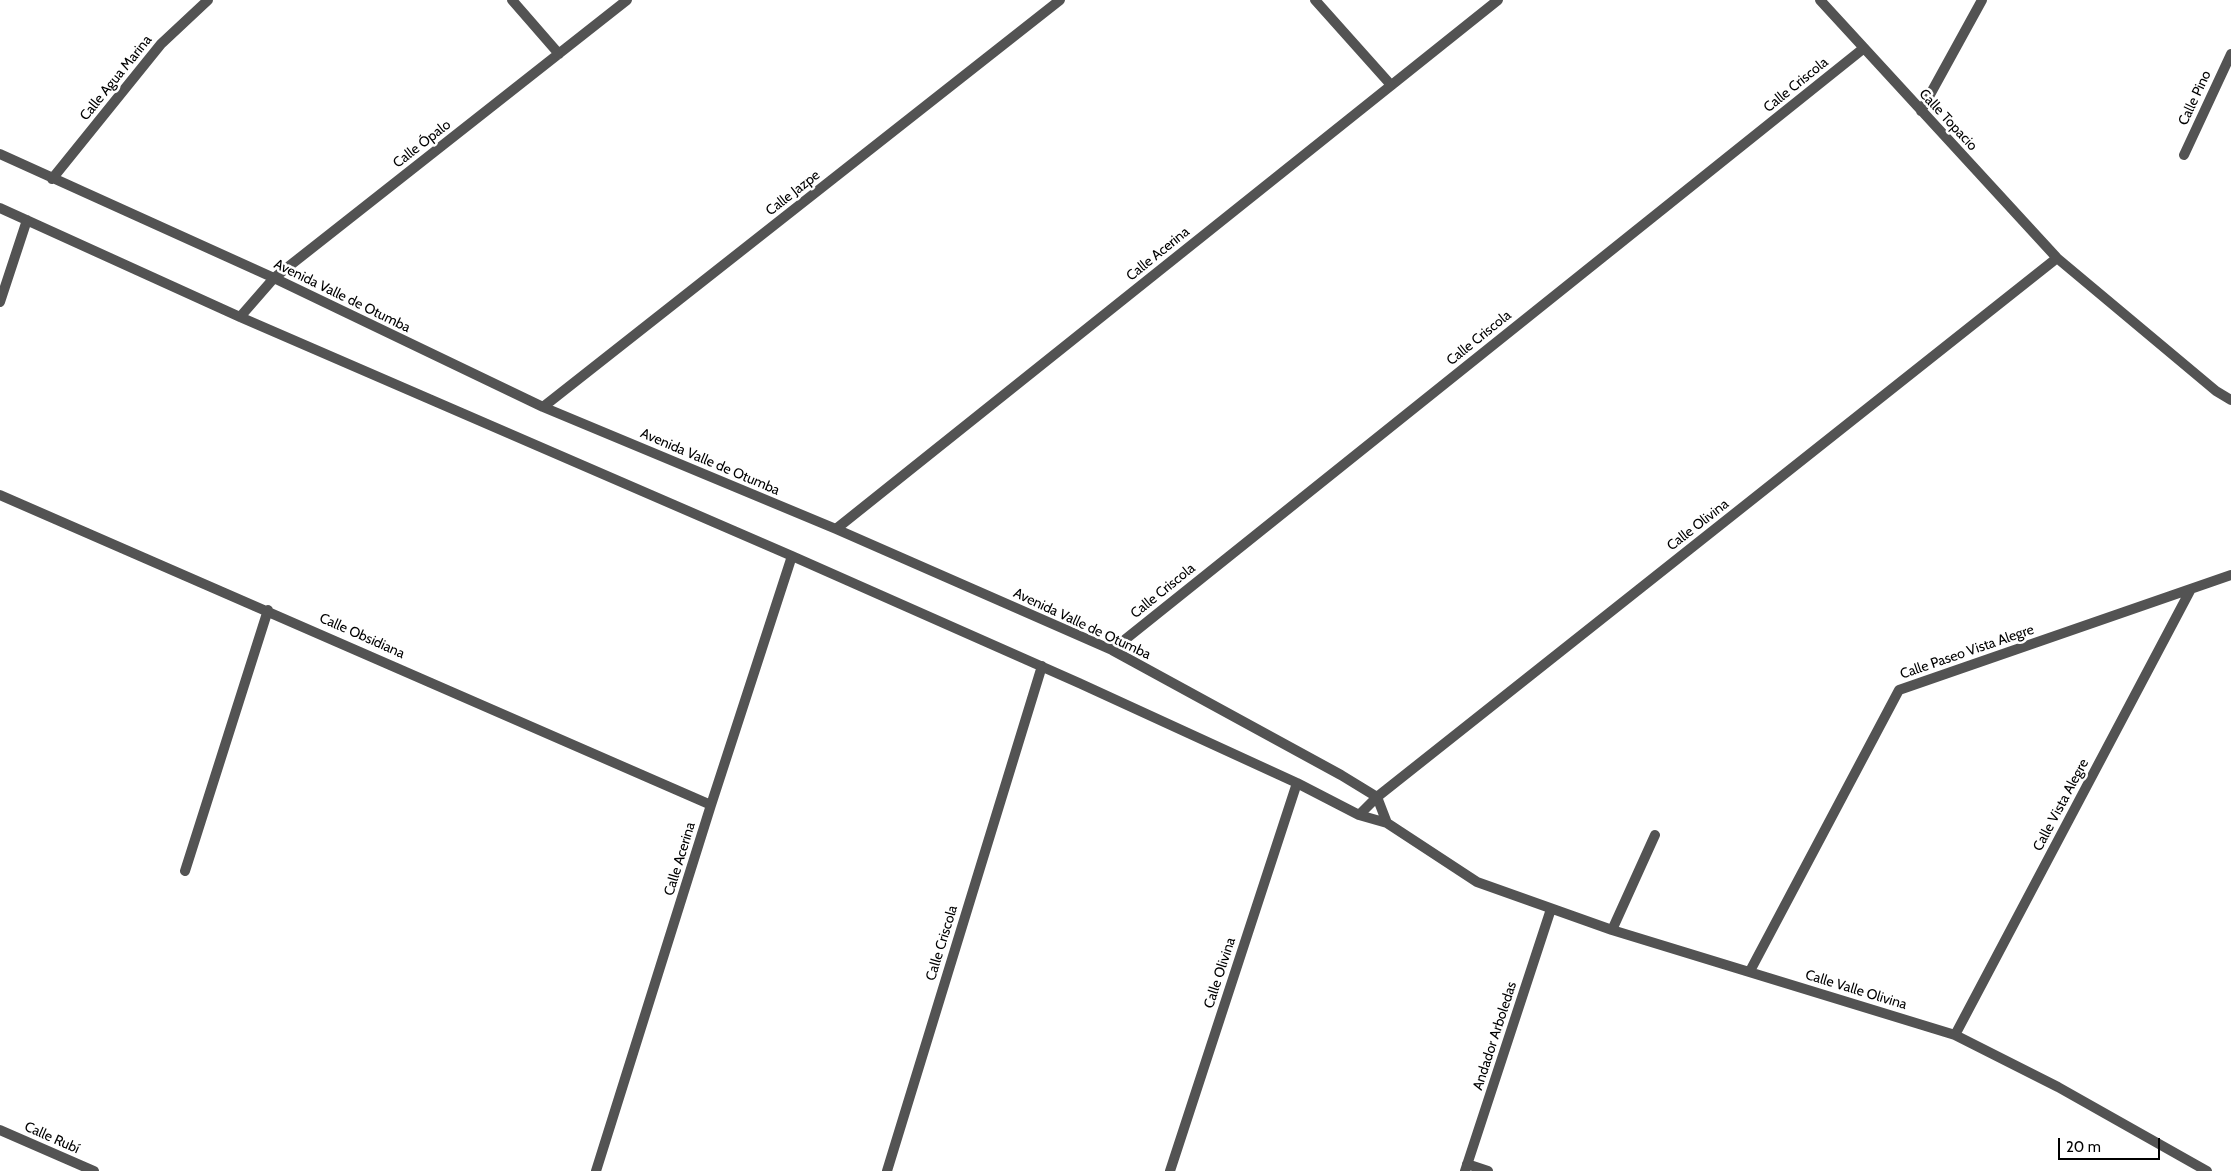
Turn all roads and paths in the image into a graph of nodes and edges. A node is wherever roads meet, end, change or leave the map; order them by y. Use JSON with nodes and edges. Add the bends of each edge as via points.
{"nodes":[{"id":1,"x":208,"y":0,"type":"edge"},
{"id":2,"x":512,"y":0,"type":"edge"},
{"id":3,"x":627,"y":0,"type":"edge"},
{"id":4,"x":1060,"y":0,"type":"edge"},
{"id":5,"x":1315,"y":0,"type":"edge"},
{"id":6,"x":1498,"y":0,"type":"edge"},
{"id":7,"x":1820,"y":0,"type":"edge"},
{"id":8,"x":1982,"y":0,"type":"edge"},
{"id":9,"x":1864,"y":48,"type":"junction"},
{"id":10,"x":559,"y":54,"type":"junction"},
{"id":11,"x":2231,"y":54,"type":"edge"},
{"id":12,"x":1391,"y":85,"type":"junction"},
{"id":13,"x":1921,"y":111,"type":"junction"},
{"id":14,"x":0,"y":154,"type":"edge"},
{"id":15,"x":2184,"y":155,"type":"dead end"},
{"id":16,"x":52,"y":179,"type":"junction"},
{"id":17,"x":0,"y":208,"type":"edge"},
{"id":18,"x":27,"y":220,"type":"junction"},
{"id":19,"x":2057,"y":258,"type":"junction"},
{"id":20,"x":274,"y":278,"type":"junction"},
{"id":21,"x":0,"y":302,"type":"edge"},
{"id":22,"x":240,"y":318,"type":"junction"},
{"id":23,"x":2231,"y":400,"type":"edge"},
{"id":24,"x":543,"y":407,"type":"junction"},
{"id":25,"x":0,"y":495,"type":"edge"},
{"id":26,"x":836,"y":529,"type":"junction"},
{"id":27,"x":792,"y":556,"type":"junction"},
{"id":28,"x":2231,"y":575,"type":"edge"},
{"id":29,"x":2191,"y":589,"type":"junction"},
{"id":30,"x":268,"y":610,"type":"junction"},
{"id":31,"x":1112,"y":650,"type":"junction"},
{"id":32,"x":1042,"y":666,"type":"junction"},
{"id":33,"x":1297,"y":783,"type":"junction"},
{"id":34,"x":1377,"y":797,"type":"junction"},
{"id":35,"x":711,"y":805,"type":"junction"},
{"id":36,"x":1359,"y":815,"type":"junction"},
{"id":37,"x":1387,"y":823,"type":"junction"},
{"id":38,"x":1655,"y":835,"type":"dead end"},
{"id":39,"x":185,"y":871,"type":"dead end"},
{"id":40,"x":1551,"y":909,"type":"junction"},
{"id":41,"x":1612,"y":930,"type":"junction"},
{"id":42,"x":1750,"y":971,"type":"junction"},
{"id":43,"x":1955,"y":1035,"type":"junction"},
{"id":44,"x":0,"y":1130,"type":"edge"},
{"id":45,"x":1466,"y":1168,"type":"edge"},
{"id":46,"x":94,"y":1171,"type":"edge"},
{"id":47,"x":596,"y":1171,"type":"edge"},
{"id":48,"x":887,"y":1171,"type":"edge"},
{"id":49,"x":1170,"y":1171,"type":"edge"},
{"id":50,"x":1488,"y":1171,"type":"edge"},
{"id":51,"x":2207,"y":1171,"type":"edge"}],
"edges":[{"from":1,"to":16,"type":"street","name":"Calle Agua Marina","via":[[161,44]]},
{"from":2,"to":10,"type":"street"},
{"from":3,"to":10,"type":"street","name":"Calle Ópalo"},
{"from":4,"to":24,"type":"street","name":"Calle Jazpe"},
{"from":5,"to":12,"type":"street"},
{"from":6,"to":12,"type":"street","name":"Calle Acerina"},
{"from":7,"to":9,"type":"street","name":"Calle Topacio"},
{"from":8,"to":13,"type":"street"},
{"from":9,"to":13,"type":"street","name":"Calle Topacio"},
{"from":9,"to":31,"type":"street","name":"Calle Criscola"},
{"from":10,"to":20,"type":"street","name":"Calle Ópalo"},
{"from":11,"to":15,"type":"street","name":"Calle Pino"},
{"from":12,"to":26,"type":"street","name":"Calle Acerina"},
{"from":13,"to":19,"type":"street","name":"Calle Topacio"},
{"from":14,"to":16,"type":"street","name":"Avenida Valle de Otumba"},
{"from":16,"to":20,"type":"street","name":"Avenida Valle de Otumba"},
{"from":17,"to":18,"type":"street"},
{"from":18,"to":21,"type":"street"},
{"from":18,"to":22,"type":"street"},
{"from":19,"to":23,"type":"street","name":"Calle Topacio","via":[[2216,391]]},
{"from":19,"to":34,"type":"street","name":"Calle Olivina"},
{"from":20,"to":22,"type":"street","name":"Calle Ópalo"},
{"from":20,"to":24,"type":"street","name":"Avenida Valle de Otumba"},
{"from":22,"to":27,"type":"street"},
{"from":24,"to":26,"type":"street","name":"Avenida Valle de Otumba"},
{"from":25,"to":30,"type":"street","name":"Calle Obsidiana"},
{"from":26,"to":31,"type":"street","name":"Avenida Valle de Otumba"},
{"from":27,"to":32,"type":"street"},
{"from":27,"to":35,"type":"street","name":"Calle Acerina"},
{"from":28,"to":29,"type":"street","name":"Calle Paseo Vista Alegre"},
{"from":29,"to":42,"type":"street","name":"Calle Paseo Vista Alegre","via":[[1899,690]]},
{"from":29,"to":43,"type":"street","name":"Calle Vista Alegre"},
{"from":30,"to":35,"type":"street","name":"Calle Obsidiana"},
{"from":30,"to":39,"type":"street"},
{"from":31,"to":34,"type":"street","name":"Avenida Valle de Otumba"},
{"from":32,"to":33,"type":"street"},
{"from":32,"to":48,"type":"street","name":"Calle Criscola"},
{"from":33,"to":36,"type":"street"},
{"from":33,"to":49,"type":"street","name":"Calle Olivina"},
{"from":34,"to":36,"type":"street","name":"Calle Olivina"},
{"from":34,"to":37,"type":"street"},
{"from":35,"to":47,"type":"street","name":"Calle Acerina"},
{"from":36,"to":37,"type":"street"},
{"from":37,"to":40,"type":"street","name":"Calle Valle Olivina","via":[[1477,882]]},
{"from":38,"to":41,"type":"street"},
{"from":40,"to":41,"type":"street","name":"Calle Valle Olivina"},
{"from":40,"to":45,"type":"street","name":"Andador Arboledas"},
{"from":41,"to":42,"type":"street","name":"Calle Valle Olivina"},
{"from":42,"to":43,"type":"street","name":"Calle Valle Olivina"},
{"from":43,"to":51,"type":"street","name":"Calle Valle Olivina","via":[[2058,1087]]},
{"from":44,"to":46,"type":"street","name":"Calle Rubí"},
{"from":45,"to":50,"type":"street"}]}
